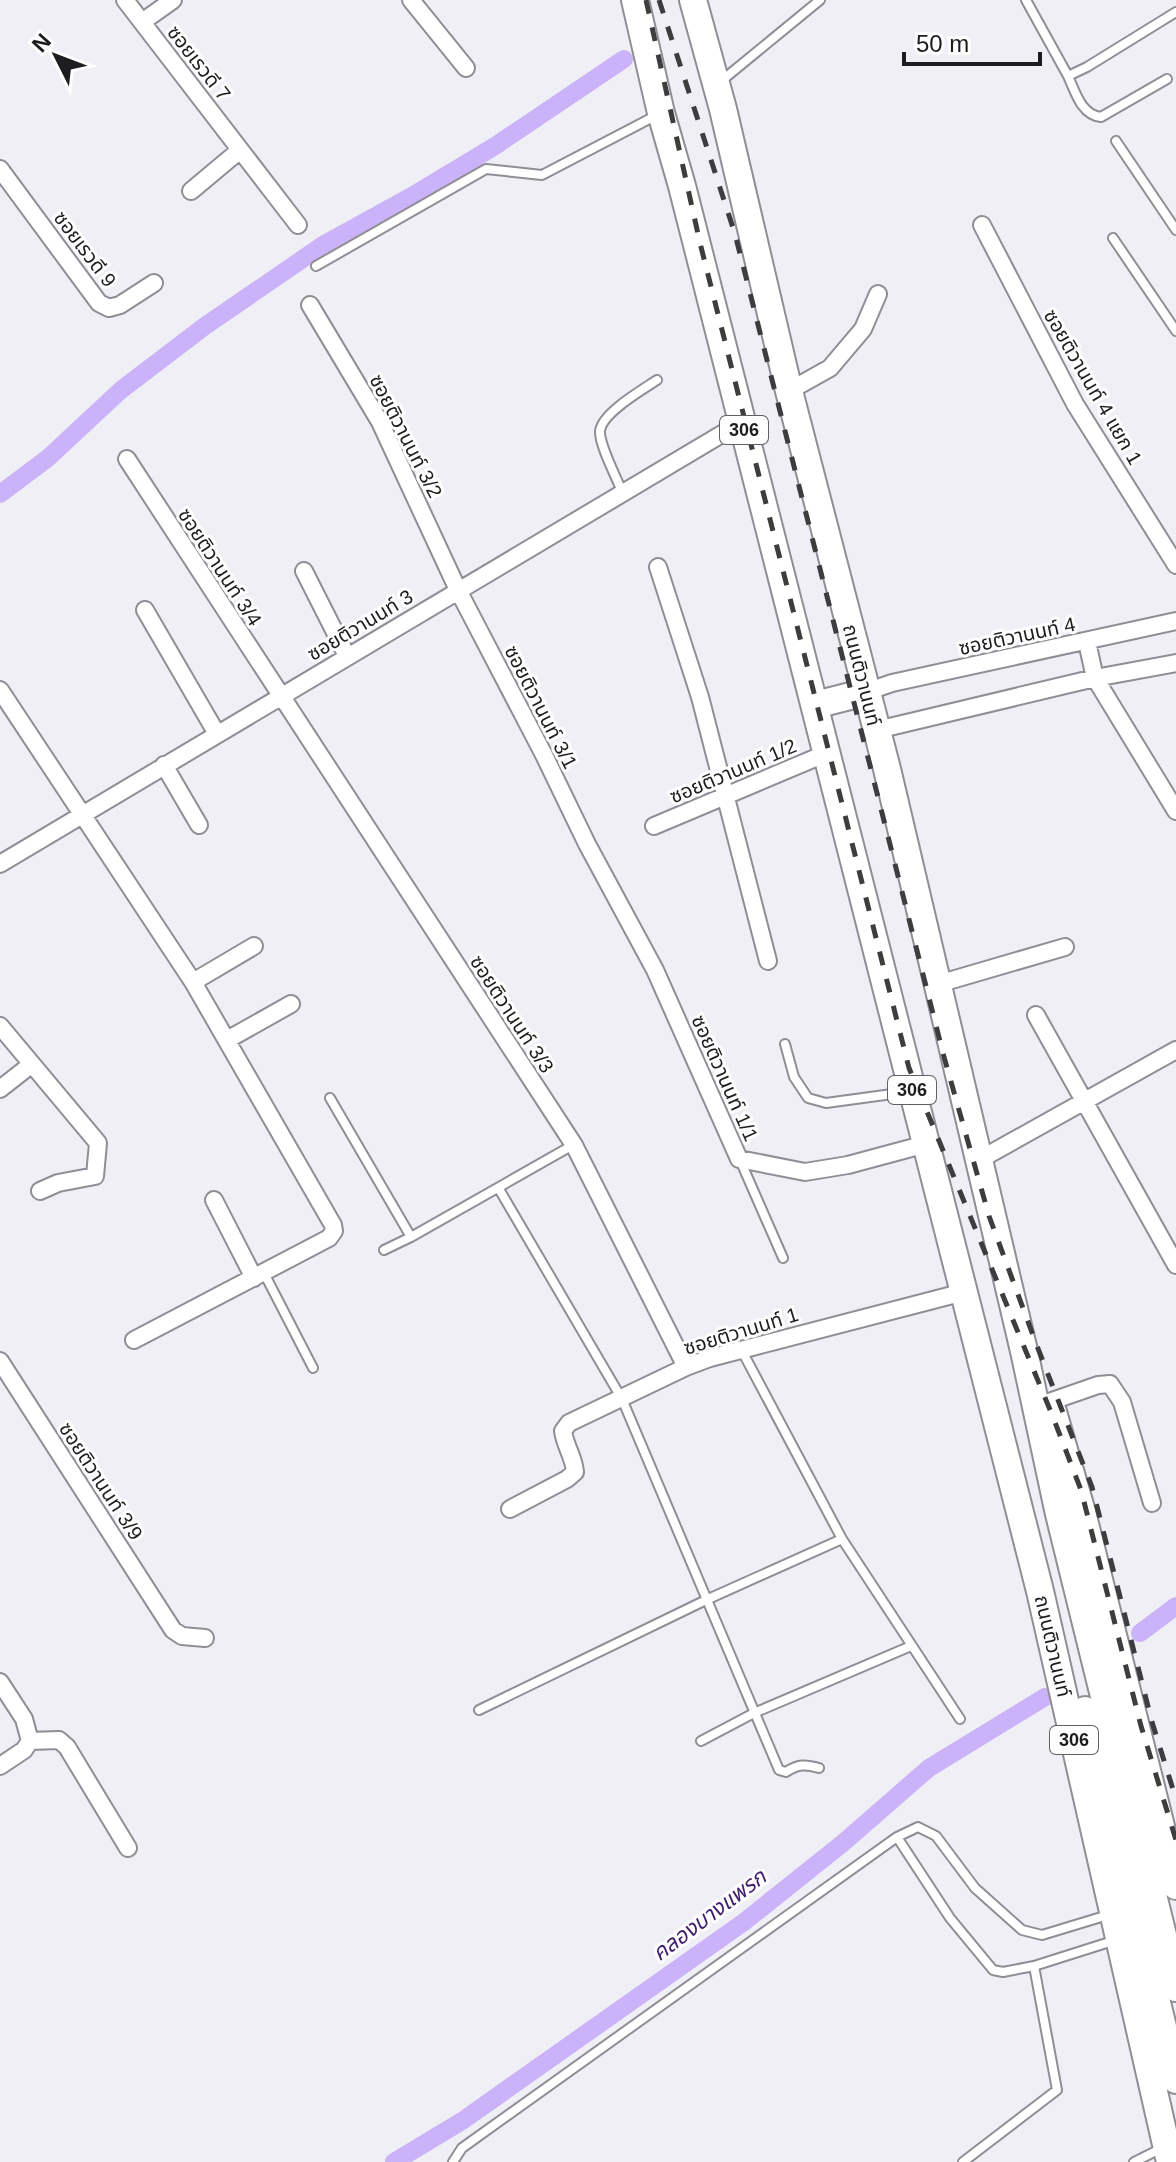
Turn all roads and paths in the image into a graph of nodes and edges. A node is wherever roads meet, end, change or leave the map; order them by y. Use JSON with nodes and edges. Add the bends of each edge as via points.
{"nodes":[{"id":1,"x":125,"y":0,"type":"edge"},
{"id":2,"x":173,"y":0,"type":"edge"},
{"id":3,"x":411,"y":0,"type":"edge"},
{"id":4,"x":635,"y":0,"type":"edge"},
{"id":5,"x":693,"y":0,"type":"edge"},
{"id":6,"x":820,"y":0,"type":"edge"},
{"id":7,"x":1026,"y":0,"type":"edge"},
{"id":8,"x":1176,"y":12,"type":"edge"},
{"id":9,"x":142,"y":22,"type":"junction"},
{"id":10,"x":466,"y":68,"type":"dead end"},
{"id":11,"x":1068,"y":76,"type":"junction"},
{"id":12,"x":1167,"y":79,"type":"dead end"},
{"id":13,"x":716,"y":85,"type":"junction"},
{"id":14,"x":661,"y":113,"type":"junction"},
{"id":15,"x":1116,"y":141,"type":"dead end"},
{"id":16,"x":240,"y":150,"type":"junction"},
{"id":17,"x":0,"y":169,"type":"edge"},
{"id":18,"x":191,"y":191,"type":"dead end"},
{"id":19,"x":298,"y":225,"type":"dead end"},
{"id":20,"x":982,"y":225,"type":"dead end"},
{"id":21,"x":1176,"y":230,"type":"edge"},
{"id":22,"x":1113,"y":238,"type":"dead end"},
{"id":23,"x":316,"y":266,"type":"dead end"},
{"id":24,"x":154,"y":283,"type":"dead end"},
{"id":25,"x":878,"y":294,"type":"dead end"},
{"id":26,"x":310,"y":305,"type":"dead end"},
{"id":27,"x":1176,"y":331,"type":"edge"},
{"id":28,"x":657,"y":380,"type":"dead end"},
{"id":29,"x":789,"y":391,"type":"junction"},
{"id":30,"x":742,"y":422,"type":"junction"},
{"id":31,"x":127,"y":459,"type":"dead end"},
{"id":32,"x":623,"y":493,"type":"junction"},
{"id":33,"x":1176,"y":565,"type":"edge"},
{"id":34,"x":658,"y":567,"type":"dead end"},
{"id":35,"x":304,"y":571,"type":"dead end"},
{"id":36,"x":458,"y":590,"type":"junction"},
{"id":37,"x":145,"y":610,"type":"dead end"},
{"id":38,"x":1176,"y":621,"type":"edge"},
{"id":39,"x":1087,"y":642,"type":"junction"},
{"id":40,"x":347,"y":656,"type":"junction"},
{"id":41,"x":1176,"y":663,"type":"edge"},
{"id":42,"x":1095,"y":678,"type":"junction"},
{"id":43,"x":0,"y":690,"type":"edge"},
{"id":44,"x":866,"y":692,"type":"junction"},
{"id":45,"x":280,"y":696,"type":"junction"},
{"id":46,"x":815,"y":705,"type":"junction"},
{"id":47,"x":877,"y":730,"type":"junction"},
{"id":48,"x":217,"y":734,"type":"junction"},
{"id":49,"x":827,"y":753,"type":"junction"},
{"id":50,"x":164,"y":765,"type":"junction"},
{"id":51,"x":724,"y":798,"type":"junction"},
{"id":52,"x":1176,"y":811,"type":"edge"},
{"id":53,"x":82,"y":815,"type":"junction"},
{"id":54,"x":199,"y":825,"type":"dead end"},
{"id":55,"x":654,"y":826,"type":"dead end"},
{"id":56,"x":587,"y":844,"type":"joint"},
{"id":57,"x":0,"y":864,"type":"edge"},
{"id":58,"x":254,"y":946,"type":"dead end"},
{"id":59,"x":1065,"y":947,"type":"dead end"},
{"id":60,"x":768,"y":961,"type":"dead end"},
{"id":61,"x":193,"y":982,"type":"junction"},
{"id":62,"x":938,"y":984,"type":"junction"},
{"id":63,"x":291,"y":1004,"type":"dead end"},
{"id":64,"x":1036,"y":1015,"type":"dead end"},
{"id":65,"x":0,"y":1026,"type":"edge"},
{"id":66,"x":227,"y":1040,"type":"junction"},
{"id":67,"x":785,"y":1044,"type":"dead end"},
{"id":68,"x":1176,"y":1050,"type":"edge"},
{"id":69,"x":32,"y":1064,"type":"junction"},
{"id":70,"x":0,"y":1089,"type":"edge"},
{"id":71,"x":912,"y":1091,"type":"junction"},
{"id":72,"x":330,"y":1098,"type":"dead end"},
{"id":73,"x":1086,"y":1102,"type":"junction"},
{"id":74,"x":926,"y":1144,"type":"junction"},
{"id":75,"x":574,"y":1145,"type":"junction"},
{"id":76,"x":739,"y":1159,"type":"junction"},
{"id":77,"x":979,"y":1160,"type":"junction"},
{"id":78,"x":499,"y":1189,"type":"junction"},
{"id":79,"x":40,"y":1191,"type":"dead end"},
{"id":80,"x":214,"y":1200,"type":"dead end"},
{"id":81,"x":411,"y":1237,"type":"junction"},
{"id":82,"x":384,"y":1250,"type":"dead end"},
{"id":83,"x":783,"y":1258,"type":"dead end"},
{"id":84,"x":1176,"y":1265,"type":"edge"},
{"id":85,"x":259,"y":1275,"type":"junction"},
{"id":86,"x":964,"y":1292,"type":"junction"},
{"id":87,"x":972,"y":1319,"type":"junction"},
{"id":88,"x":134,"y":1340,"type":"dead end"},
{"id":89,"x":742,"y":1351,"type":"junction"},
{"id":90,"x":1024,"y":1351,"type":"junction"},
{"id":91,"x":0,"y":1361,"type":"edge"},
{"id":92,"x":686,"y":1367,"type":"junction"},
{"id":93,"x":313,"y":1368,"type":"dead end"},
{"id":94,"x":622,"y":1399,"type":"junction"},
{"id":95,"x":1049,"y":1402,"type":"junction"},
{"id":96,"x":1152,"y":1503,"type":"dead end"},
{"id":97,"x":510,"y":1509,"type":"dead end"},
{"id":98,"x":842,"y":1539,"type":"junction"},
{"id":99,"x":706,"y":1600,"type":"junction"},
{"id":100,"x":205,"y":1638,"type":"dead end"},
{"id":101,"x":911,"y":1646,"type":"junction"},
{"id":102,"x":0,"y":1682,"type":"edge"},
{"id":103,"x":479,"y":1710,"type":"dead end"},
{"id":104,"x":754,"y":1713,"type":"junction"},
{"id":105,"x":960,"y":1719,"type":"dead end"},
{"id":106,"x":30,"y":1741,"type":"junction"},
{"id":107,"x":701,"y":1741,"type":"dead end"},
{"id":108,"x":0,"y":1766,"type":"edge"},
{"id":109,"x":819,"y":1768,"type":"dead end"},
{"id":110,"x":897,"y":1837,"type":"junction"},
{"id":111,"x":128,"y":1848,"type":"dead end"},
{"id":112,"x":1138,"y":1883,"type":"junction"},
{"id":113,"x":1176,"y":1886,"type":"edge"},
{"id":114,"x":1115,"y":1926,"type":"junction"},
{"id":115,"x":1034,"y":1966,"type":"junction"},
{"id":116,"x":1176,"y":1988,"type":"edge"},
{"id":117,"x":1176,"y":2080,"type":"edge"},
{"id":118,"x":1168,"y":2154,"type":"edge"},
{"id":119,"x":453,"y":2162,"type":"edge"},
{"id":120,"x":963,"y":2162,"type":"edge"},
{"id":121,"x":1134,"y":2162,"type":"edge"}],
"edges":[{"from":1,"to":9,"type":"street","name":"ซอยเรวดี 7"},
{"from":2,"to":9,"type":"street"},
{"from":3,"to":10,"type":"street"},
{"from":4,"to":14,"type":"main road","name":"ถนนติวานนท์","number":"306"},
{"from":5,"to":13,"type":"main road","name":"ถนนติวานนท์","number":"306"},
{"from":6,"to":13,"type":"lane"},
{"from":7,"to":11,"type":"lane"},
{"from":8,"to":11,"type":"lane"},
{"from":9,"to":16,"type":"street","name":"ซอยเรวดี 7"},
{"from":11,"to":12,"type":"lane","via":[[1083,107],[1101,117]]},
{"from":13,"to":29,"type":"main road","name":"ถนนติวานนท์","number":"306"},
{"from":14,"to":23,"type":"lane","via":[[542,175],[486,169]]},
{"from":14,"to":30,"type":"main road","name":"ถนนติวานนท์","number":"306"},
{"from":15,"to":21,"type":"lane"},
{"from":16,"to":18,"type":"street"},
{"from":16,"to":19,"type":"street","name":"ซอยเรวดี 7"},
{"from":17,"to":24,"type":"street","name":"ซอยเรวดี 9","via":[[99,303],[109,308],[120,305]]},
{"from":20,"to":33,"type":"street","name":"ซอยติวานนท์ 4 แยก 1","via":[[1075,404]]},
{"from":22,"to":27,"type":"lane"},
{"from":25,"to":29,"type":"street","via":[[863,329],[830,368]]},
{"from":26,"to":36,"type":"street","name":"ซอยติวานนท์ 3/2","via":[[380,422]]},
{"from":28,"to":32,"type":"lane","via":[[609,414],[600,428]]},
{"from":29,"to":44,"type":"main road","name":"ถนนติวานนท์","number":"306"},
{"from":30,"to":32,"type":"street","name":"ซอยติวานนท์ 3"},
{"from":30,"to":46,"type":"main road","name":"ถนนติวานนท์","number":"306"},
{"from":31,"to":45,"type":"street","name":"ซอยติวานนท์ 3/4"},
{"from":32,"to":36,"type":"street","name":"ซอยติวานนท์ 3"},
{"from":34,"to":51,"type":"street","via":[[700,697]]},
{"from":35,"to":40,"type":"street"},
{"from":36,"to":40,"type":"street","name":"ซอยติวานนท์ 3"},
{"from":36,"to":56,"type":"street","name":"ซอยติวานนท์ 3/1"},
{"from":37,"to":48,"type":"street"},
{"from":38,"to":39,"type":"street","name":"ซอยติวานนท์ 4"},
{"from":39,"to":42,"type":"street"},
{"from":39,"to":44,"type":"street","name":"ซอยติวานนท์ 4"},
{"from":40,"to":45,"type":"street","name":"ซอยติวานนท์ 3"},
{"from":41,"to":42,"type":"street"},
{"from":42,"to":47,"type":"street"},
{"from":42,"to":52,"type":"street"},
{"from":43,"to":53,"type":"street"},
{"from":44,"to":46,"type":"main road"},
{"from":44,"to":47,"type":"main road","name":"ถนนติวานนท์","number":"306"},
{"from":45,"to":48,"type":"street","name":"ซอยติวานนท์ 3"},
{"from":45,"to":75,"type":"street","name":"ซอยติวานนท์ 3/3"},
{"from":46,"to":49,"type":"main road","name":"ถนนติวานนท์","number":"306"},
{"from":47,"to":62,"type":"main road","name":"ถนนติวานนท์","number":"306"},
{"from":48,"to":50,"type":"street","name":"ซอยติวานนท์ 3"},
{"from":49,"to":51,"type":"street","name":"ซอยติวานนท์ 1/2"},
{"from":49,"to":71,"type":"main road","name":"ถนนติวานนท์","number":"306"},
{"from":50,"to":53,"type":"street","name":"ซอยติวานนท์ 3"},
{"from":50,"to":54,"type":"street"},
{"from":51,"to":55,"type":"street","name":"ซอยติวานนท์ 1/2"},
{"from":51,"to":60,"type":"street"},
{"from":53,"to":57,"type":"street","name":"ซอยติวานนท์ 3"},
{"from":53,"to":61,"type":"street"},
{"from":56,"to":76,"type":"street","name":"ซอยติวานนท์ 1/1","via":[[655,970]]},
{"from":58,"to":61,"type":"street"},
{"from":59,"to":62,"type":"street"},
{"from":61,"to":66,"type":"street"},
{"from":62,"to":77,"type":"main road","name":"ถนนติวานนท์","number":"306"},
{"from":63,"to":66,"type":"street"},
{"from":64,"to":73,"type":"street"},
{"from":65,"to":69,"type":"street"},
{"from":66,"to":85,"type":"street","via":[[334,1231]]},
{"from":67,"to":71,"type":"lane","via":[[794,1077],[808,1098],[826,1103]]},
{"from":68,"to":73,"type":"street"},
{"from":69,"to":70,"type":"street"},
{"from":69,"to":79,"type":"street","via":[[98,1143],[95,1176]]},
{"from":71,"to":74,"type":"main road","name":"ถนนติวานนท์","number":"306"},
{"from":72,"to":81,"type":"lane"},
{"from":73,"to":77,"type":"street"},
{"from":73,"to":84,"type":"street"},
{"from":74,"to":76,"type":"street","name":"ซอยติวานนท์ 1/1","via":[[805,1172]]},
{"from":74,"to":86,"type":"main road","name":"ถนนติวานนท์","number":"306"},
{"from":75,"to":78,"type":"lane"},
{"from":75,"to":92,"type":"street","name":"ซอยติวานนท์ 3/3"},
{"from":76,"to":83,"type":"lane"},
{"from":77,"to":90,"type":"main road","name":"ถนนติวานนท์","number":"306"},
{"from":78,"to":81,"type":"lane"},
{"from":78,"to":94,"type":"lane"},
{"from":80,"to":85,"type":"street"},
{"from":81,"to":82,"type":"lane"},
{"from":85,"to":88,"type":"street"},
{"from":85,"to":93,"type":"lane"},
{"from":86,"to":87,"type":"main road","name":"ถนนติวานนท์","number":"306"},
{"from":86,"to":89,"type":"street","name":"ซอยติวานนท์ 1"},
{"from":87,"to":112,"type":"main road","name":"ถนนติวานนท์","number":"306","via":[[1033,1493]]},
{"from":87,"to":114,"type":"main road","name":"ถนนติวานนท์","number":"306"},
{"from":89,"to":92,"type":"street","name":"ซอยติวานนท์ 1"},
{"from":89,"to":98,"type":"lane"},
{"from":90,"to":95,"type":"main road","name":"ถนนติวานนท์","number":"306"},
{"from":90,"to":112,"type":"main road","name":"ถนนติวานนท์","number":"306"},
{"from":91,"to":100,"type":"street","name":"ซอยติวานนท์ 3/9","via":[[169,1624],[182,1636]]},
{"from":92,"to":94,"type":"street","name":"ซอยติวานนท์ 1"},
{"from":94,"to":97,"type":"street","name":"ซอยติวานนท์ 1","via":[[569,1423],[564,1441],[575,1472]]},
{"from":94,"to":99,"type":"lane"},
{"from":95,"to":96,"type":"street","via":[[1110,1384],[1122,1402]]},
{"from":95,"to":113,"type":"main road","name":"ถนนติวานนท์","number":"306","via":[[1082,1512]]},
{"from":98,"to":99,"type":"lane"},
{"from":98,"to":101,"type":"lane"},
{"from":99,"to":103,"type":"lane"},
{"from":99,"to":104,"type":"lane"},
{"from":101,"to":104,"type":"lane"},
{"from":101,"to":105,"type":"lane"},
{"from":102,"to":106,"type":"street","via":[[24,1719]]},
{"from":104,"to":107,"type":"lane"},
{"from":104,"to":109,"type":"lane","via":[[779,1770],[806,1764]]},
{"from":106,"to":108,"type":"street"},
{"from":106,"to":111,"type":"street","via":[[59,1740],[67,1747]]},
{"from":110,"to":114,"type":"lane","via":[[918,1827],[936,1836],[975,1888],[1022,1930],[1042,1935]]},
{"from":110,"to":115,"type":"lane","via":[[950,1918],[993,1970]]},
{"from":110,"to":119,"type":"lane","via":[[462,2148]]},
{"from":112,"to":116,"type":"main road","name":"ถนนติวานนท์"},
{"from":112,"to":117,"type":"main road","name":"ถนนติวานนท์"},
{"from":114,"to":115,"type":"lane"},
{"from":114,"to":118,"type":"main road","name":"ถนนติวานนท์","number":"306"},
{"from":115,"to":120,"type":"lane","via":[[1057,2090]]},
{"from":118,"to":121,"type":"lane"}]}
